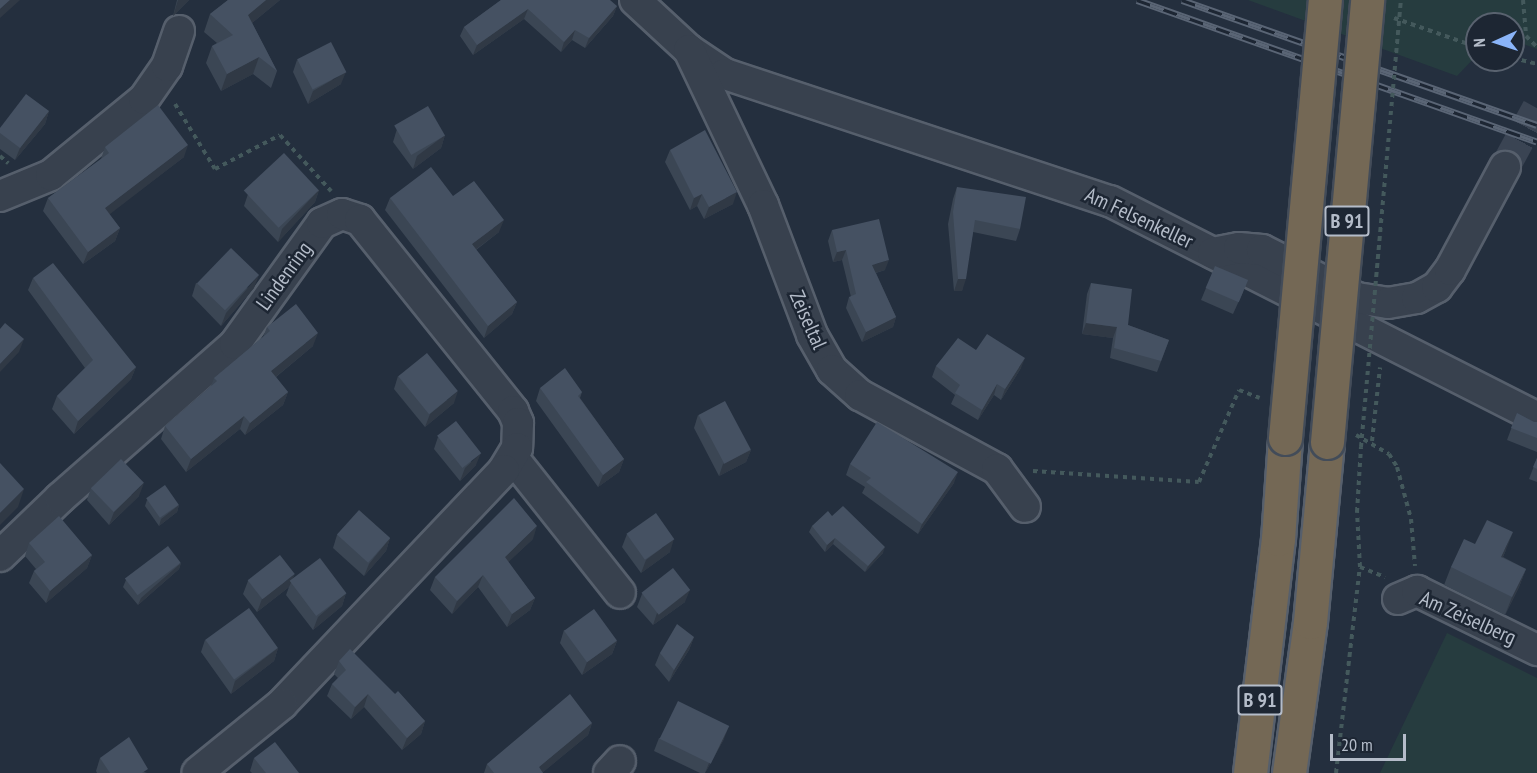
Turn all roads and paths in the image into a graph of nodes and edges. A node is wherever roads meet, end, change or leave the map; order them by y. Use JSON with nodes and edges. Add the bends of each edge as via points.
{"nodes":[{"id":1,"x":635,"y":0,"type":"edge"},
{"id":2,"x":1325,"y":0,"type":"edge"},
{"id":3,"x":1401,"y":0,"type":"edge"},
{"id":4,"x":1523,"y":0,"type":"edge"},
{"id":5,"x":1377,"y":8,"type":"edge"},
{"id":6,"x":179,"y":31,"type":"dead end"},
{"id":7,"x":1465,"y":42,"type":"edge"},
{"id":8,"x":1537,"y":47,"type":"edge"},
{"id":9,"x":689,"y":50,"type":"junction"},
{"id":10,"x":159,"y":81,"type":"junction"},
{"id":11,"x":1505,"y":167,"type":"tunnel mouth"},
{"id":12,"x":334,"y":194,"type":"dead end"},
{"id":13,"x":0,"y":196,"type":"edge"},
{"id":14,"x":1213,"y":253,"type":"junction"},
{"id":15,"x":1382,"y":341,"type":"junction"},
{"id":16,"x":1537,"y":418,"type":"edge"},
{"id":17,"x":1372,"y":441,"type":"dead end"},
{"id":18,"x":1389,"y":454,"type":"dead end"},
{"id":19,"x":513,"y":458,"type":"junction"},
{"id":20,"x":997,"y":469,"type":"junction"},
{"id":21,"x":1199,"y":482,"type":"dead end"},
{"id":22,"x":1025,"y":507,"type":"dead end"},
{"id":23,"x":0,"y":556,"type":"edge"},
{"id":24,"x":620,"y":593,"type":"dead end"},
{"id":25,"x":1408,"y":595,"type":"joint"},
{"id":26,"x":1537,"y":650,"type":"edge"},
{"id":27,"x":197,"y":773,"type":"edge"},
{"id":28,"x":1250,"y":773,"type":"edge"},
{"id":29,"x":1289,"y":773,"type":"edge"},
{"id":30,"x":1336,"y":773,"type":"edge"}],
"edges":[{"from":1,"to":9,"type":"street"},
{"from":2,"to":28,"type":"highway","number":"B 91","bridge":true,"via":[[1276,561]]},
{"from":3,"to":30,"type":"path","bridge":true,"via":[[1360,447],[1360,567]]},
{"from":4,"to":8,"type":"path","via":[[1526,36]]},
{"from":5,"to":7,"type":"path"},
{"from":5,"to":29,"type":"highway","number":"B 91","bridge":true,"via":[[1310,622]]},
{"from":6,"to":10,"type":"street"},
{"from":9,"to":14,"type":"street","name":"Am Felsenkeller","via":[[725,74],[1110,201]]},
{"from":9,"to":20,"type":"street","name":"Zeiseltal","via":[[763,206],[812,335],[832,370],[860,395]]},
{"from":10,"to":12,"type":"path","via":[[214,169],[280,135]]},
{"from":10,"to":13,"type":"street","via":[[144,99],[51,175]]},
{"from":11,"to":14,"type":"street","via":[[1450,270],[1437,287],[1417,298],[1388,303],[1357,298],[1262,250],[1239,248]]},
{"from":14,"to":15,"type":"street","name":"Am Felsenkeller"},
{"from":15,"to":16,"type":"street","name":"Am Felsenkeller"},
{"from":15,"to":17,"type":"path"},
{"from":18,"to":25,"type":"path","via":[[1404,485],[1411,519]]},
{"from":19,"to":23,"type":"street","name":"Lindenring","via":[[519,436],[513,411],[360,220],[342,214],[322,223],[235,344]]},
{"from":19,"to":24,"type":"street"},
{"from":19,"to":27,"type":"street","via":[[282,704]]},
{"from":20,"to":21,"type":"path"},
{"from":20,"to":22,"type":"street","name":"Zeiseltal"},
{"from":25,"to":26,"type":"street","name":"Am Zeiselberg"}]}
